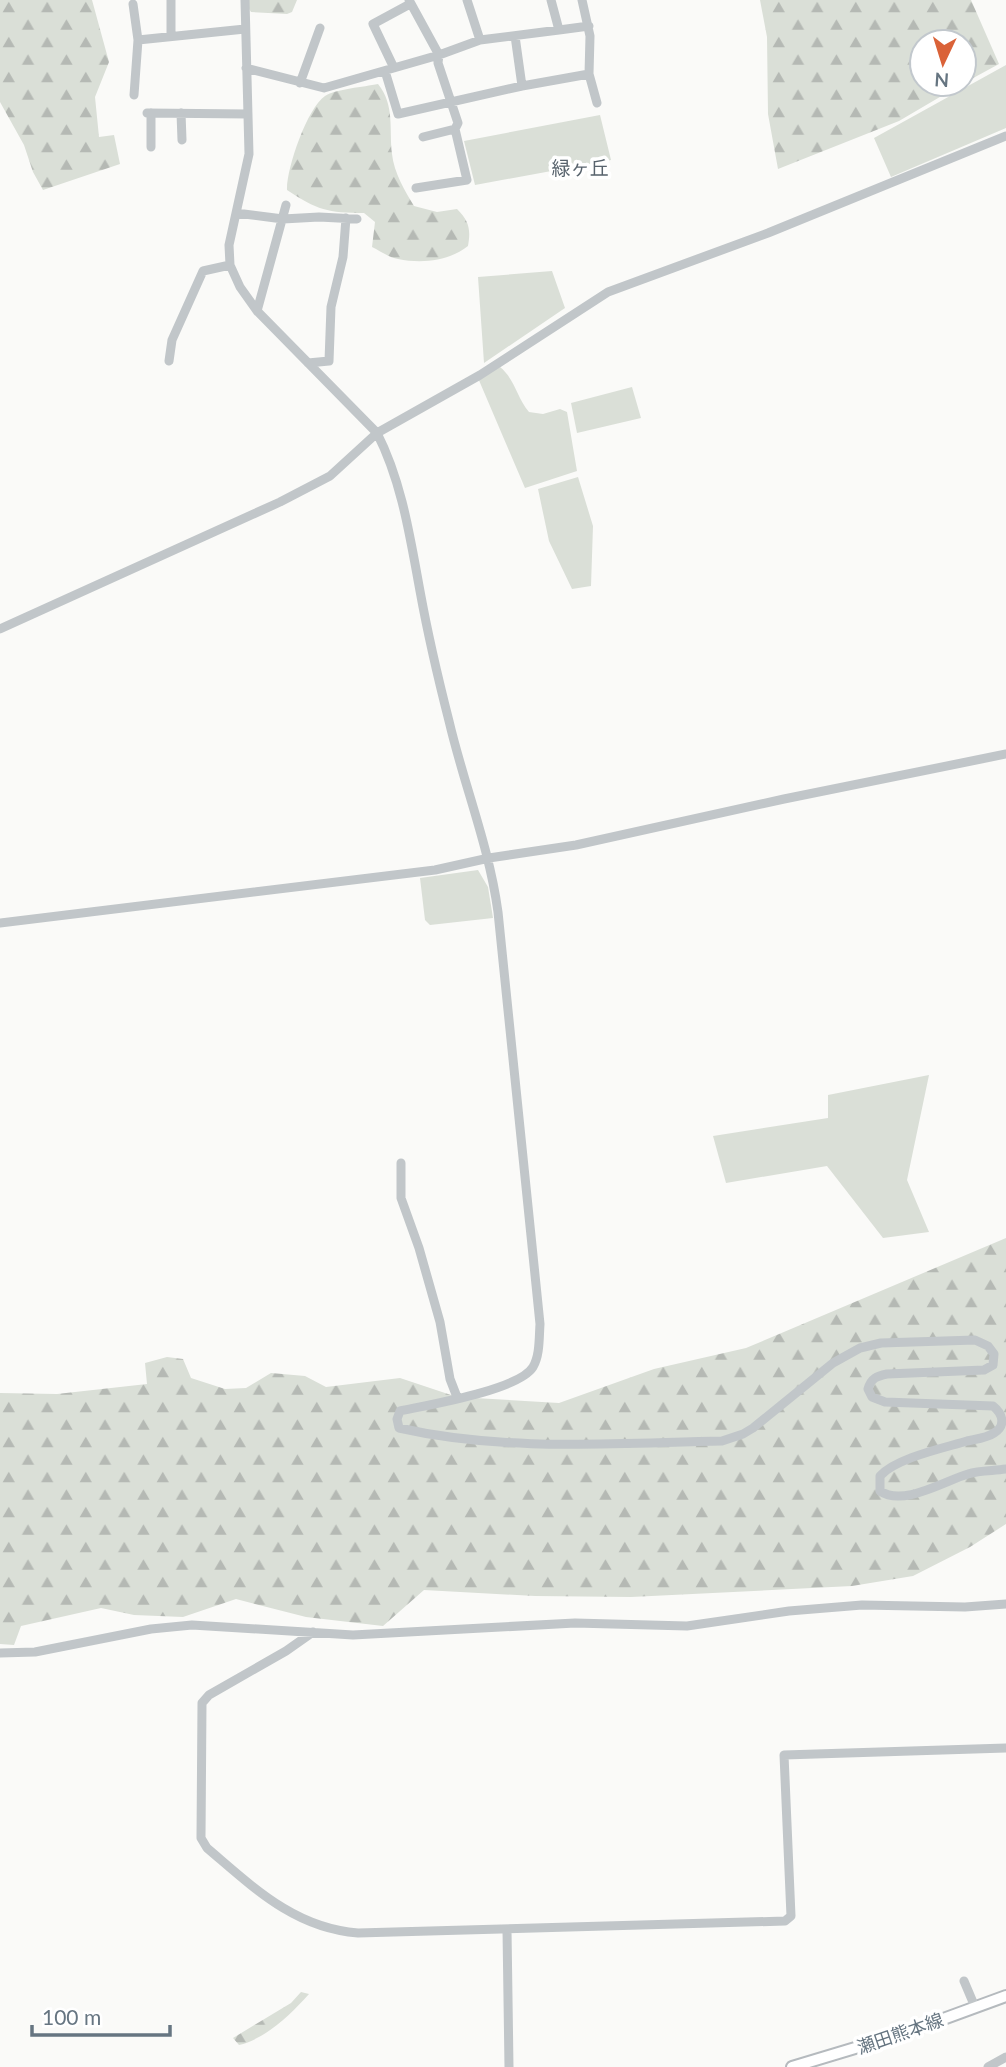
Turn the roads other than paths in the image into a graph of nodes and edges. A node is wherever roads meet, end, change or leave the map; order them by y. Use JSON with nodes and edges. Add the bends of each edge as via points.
{"nodes":[{"id":1,"x":171,"y":0,"type":"edge"},
{"id":2,"x":245,"y":0,"type":"edge"},
{"id":3,"x":467,"y":0,"type":"edge"},
{"id":4,"x":551,"y":0,"type":"edge"},
{"id":5,"x":582,"y":0,"type":"edge"},
{"id":6,"x":410,"y":2,"type":"edge"},
{"id":7,"x":132,"y":4,"type":"dead end"},
{"id":8,"x":589,"y":26,"type":"junction"},
{"id":9,"x":320,"y":28,"type":"dead end"},
{"id":10,"x":244,"y":29,"type":"junction"},
{"id":11,"x":559,"y":30,"type":"junction"},
{"id":12,"x":171,"y":36,"type":"junction"},
{"id":13,"x":514,"y":36,"type":"junction"},
{"id":14,"x":138,"y":40,"type":"junction"},
{"id":15,"x":480,"y":40,"type":"junction"},
{"id":16,"x":439,"y":55,"type":"junction"},
{"id":17,"x":246,"y":68,"type":"junction"},
{"id":18,"x":389,"y":70,"type":"junction"},
{"id":19,"x":589,"y":74,"type":"junction"},
{"id":20,"x":300,"y":83,"type":"junction"},
{"id":21,"x":522,"y":86,"type":"junction"},
{"id":22,"x":134,"y":95,"type":"dead end"},
{"id":23,"x":452,"y":101,"type":"junction"},
{"id":24,"x":597,"y":103,"type":"dead end"},
{"id":25,"x":181,"y":113,"type":"junction"},
{"id":26,"x":248,"y":114,"type":"junction"},
{"id":27,"x":455,"y":130,"type":"junction"},
{"id":28,"x":1006,"y":136,"type":"edge"},
{"id":29,"x":423,"y":137,"type":"dead end"},
{"id":30,"x":182,"y":140,"type":"dead end"},
{"id":31,"x":151,"y":147,"type":"dead end"},
{"id":32,"x":416,"y":188,"type":"dead end"},
{"id":33,"x":286,"y":205,"type":"dead end"},
{"id":34,"x":236,"y":213,"type":"junction"},
{"id":35,"x":346,"y":218,"type":"junction"},
{"id":36,"x":284,"y":219,"type":"junction"},
{"id":37,"x":357,"y":219,"type":"dead end"},
{"id":38,"x":230,"y":265,"type":"junction"},
{"id":39,"x":257,"y":311,"type":"junction"},
{"id":40,"x":169,"y":360,"type":"dead end"},
{"id":41,"x":309,"y":363,"type":"junction"},
{"id":42,"x":377,"y":433,"type":"junction"},
{"id":43,"x":0,"y":629,"type":"edge"},
{"id":44,"x":1006,"y":754,"type":"edge"},
{"id":45,"x":489,"y":859,"type":"junction"},
{"id":46,"x":0,"y":923,"type":"edge"},
{"id":47,"x":401,"y":1163,"type":"dead end"},
{"id":48,"x":457,"y":1397,"type":"junction"},
{"id":49,"x":1006,"y":1469,"type":"edge"},
{"id":50,"x":1006,"y":1604,"type":"edge"},
{"id":51,"x":313,"y":1632,"type":"junction"},
{"id":52,"x":0,"y":1653,"type":"edge"},
{"id":53,"x":1006,"y":1748,"type":"edge"},
{"id":54,"x":507,"y":1930,"type":"junction"},
{"id":55,"x":964,"y":1981,"type":"dead end"},
{"id":56,"x":1006,"y":1996,"type":"edge"},
{"id":57,"x":975,"y":2007,"type":"junction"},
{"id":58,"x":1006,"y":2056,"type":"edge"},
{"id":59,"x":820,"y":2064,"type":"edge"},
{"id":60,"x":509,"y":2067,"type":"edge"},
{"id":61,"x":792,"y":2067,"type":"edge"},
{"id":62,"x":988,"y":2067,"type":"edge"}],
"edges":[{"from":1,"to":12,"type":"street"},
{"from":2,"to":10,"type":"street"},
{"from":3,"to":15,"type":"street"},
{"from":4,"to":11,"type":"street"},
{"from":5,"to":8,"type":"street"},
{"from":6,"to":16,"type":"street"},
{"from":6,"to":18,"type":"street","via":[[373,24]]},
{"from":7,"to":14,"type":"street"},
{"from":8,"to":11,"type":"street"},
{"from":8,"to":19,"type":"street"},
{"from":9,"to":20,"type":"street"},
{"from":10,"to":12,"type":"street"},
{"from":10,"to":17,"type":"street"},
{"from":11,"to":13,"type":"street"},
{"from":12,"to":14,"type":"street"},
{"from":13,"to":15,"type":"street"},
{"from":13,"to":21,"type":"street"},
{"from":14,"to":22,"type":"street"},
{"from":15,"to":16,"type":"street"},
{"from":16,"to":18,"type":"street"},
{"from":16,"to":23,"type":"street"},
{"from":17,"to":20,"type":"street"},
{"from":17,"to":26,"type":"street"},
{"from":18,"to":20,"type":"street","via":[[324,88]]},
{"from":18,"to":23,"type":"street","via":[[398,114]]},
{"from":19,"to":21,"type":"street"},
{"from":19,"to":24,"type":"street"},
{"from":21,"to":23,"type":"street"},
{"from":23,"to":27,"type":"street","via":[[458,123]]},
{"from":25,"to":26,"type":"street"},
{"from":25,"to":30,"type":"street"},
{"from":25,"to":31,"type":"street","via":[[149,113]]},
{"from":26,"to":34,"type":"street","via":[[249,154]]},
{"from":27,"to":29,"type":"street"},
{"from":27,"to":32,"type":"street","via":[[467,180]]},
{"from":28,"to":42,"type":"street","via":[[608,292],[480,375]]},
{"from":33,"to":36,"type":"street"},
{"from":34,"to":36,"type":"street"},
{"from":34,"to":38,"type":"street"},
{"from":35,"to":36,"type":"street"},
{"from":35,"to":37,"type":"street"},
{"from":35,"to":41,"type":"street","via":[[343,257],[331,307],[329,361]]},
{"from":36,"to":39,"type":"street"},
{"from":38,"to":39,"type":"street"},
{"from":38,"to":40,"type":"street","via":[[203,271],[172,340]]},
{"from":39,"to":41,"type":"street"},
{"from":41,"to":42,"type":"street"},
{"from":42,"to":43,"type":"street","via":[[330,477]]},
{"from":42,"to":45,"type":"street","via":[[398,482],[449,724]]},
{"from":44,"to":45,"type":"street","via":[[576,845]]},
{"from":45,"to":46,"type":"street","via":[[435,870]]},
{"from":45,"to":48,"type":"street","via":[[540,1324],[537,1357],[525,1376]]},
{"from":47,"to":48,"type":"street","via":[[401,1198],[440,1322]]},
{"from":48,"to":49,"type":"street","via":[[400,1411],[400,1429],[443,1438],[523,1444],[722,1441],[753,1428],[833,1363],[860,1348],[881,1343],[975,1340],[995,1354],[993,1365],[984,1370],[887,1374],[870,1381],[868,1389],[872,1397],[885,1402],[993,1406],[1003,1418],[1001,1427],[993,1434],[888,1468],[880,1475],[880,1491],[888,1497],[901,1497],[970,1473]]},
{"from":50,"to":51,"type":"street","via":[[862,1605],[687,1626],[575,1623],[353,1635]]},
{"from":51,"to":52,"type":"street","via":[[192,1625],[35,1652]]},
{"from":51,"to":54,"type":"street","via":[[202,1703],[201,1838],[207,1848],[274,1904],[334,1931]]},
{"from":53,"to":54,"type":"street","via":[[785,1755],[791,1916],[785,1921]]},
{"from":54,"to":60,"type":"street"},
{"from":55,"to":57,"type":"street"},
{"from":56,"to":57,"type":"main road","name":"瀬田熊本線"},
{"from":57,"to":59,"type":"main road","name":"瀬田熊本線"},
{"from":58,"to":62,"type":"street"},
{"from":59,"to":61,"type":"main road","name":"瀬田熊本線"}]}
